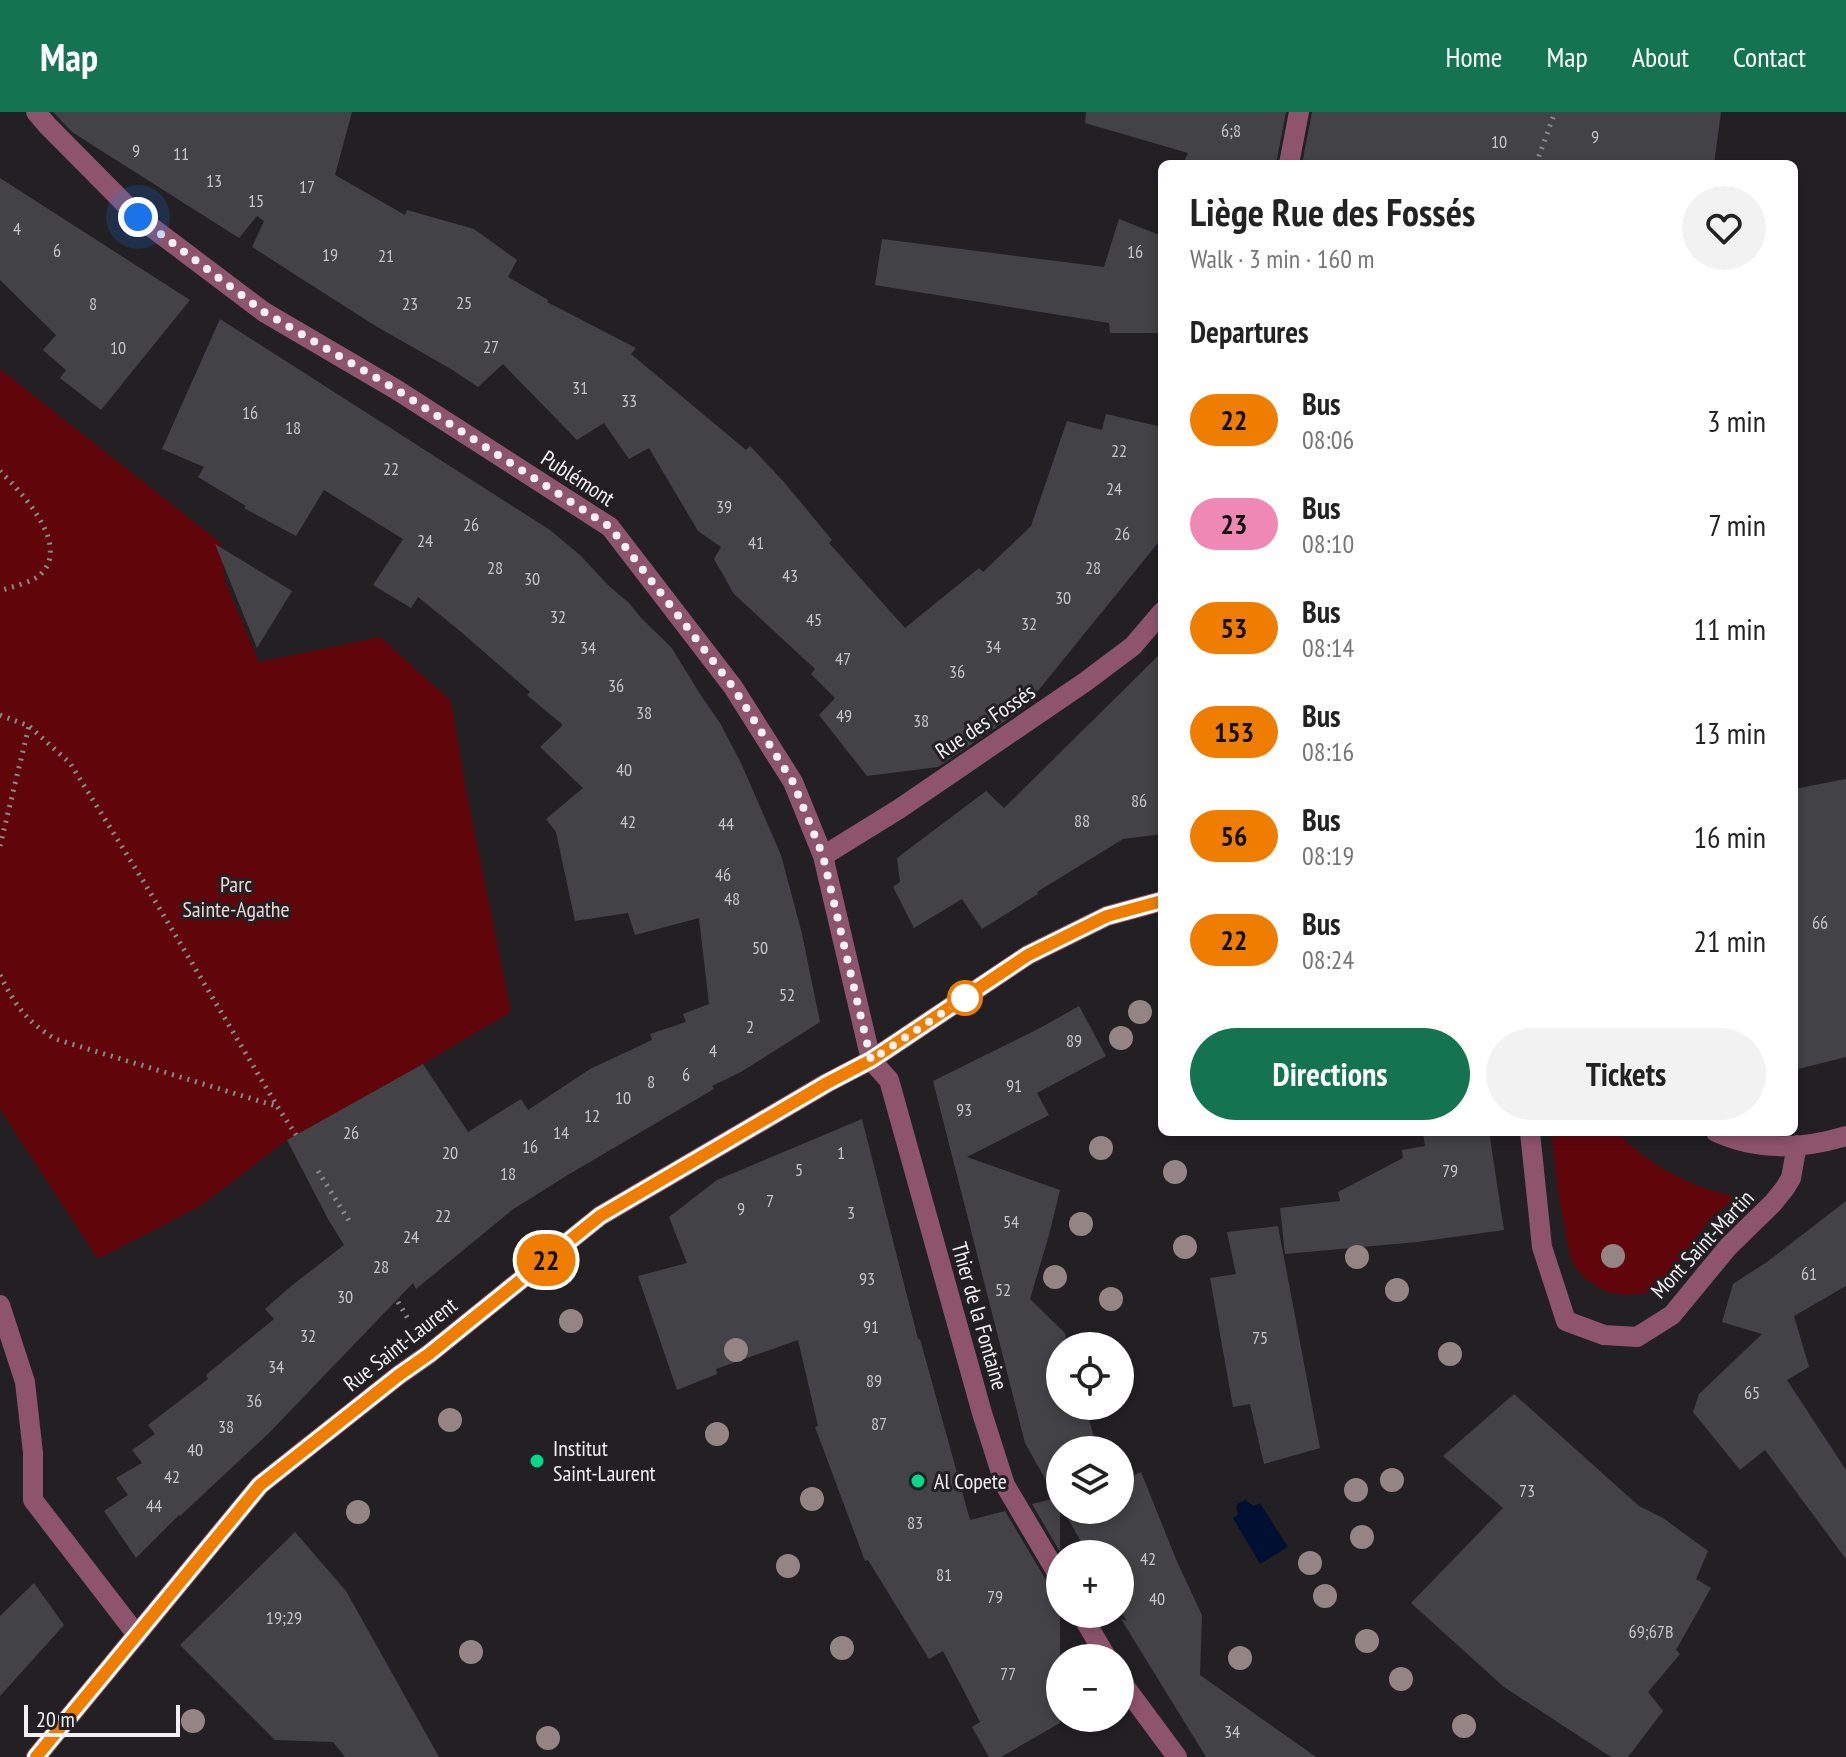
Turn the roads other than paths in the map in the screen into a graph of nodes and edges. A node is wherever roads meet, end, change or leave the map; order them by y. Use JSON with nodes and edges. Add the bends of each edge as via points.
{"nodes":[{"id":1,"x":36,"y":112,"type":"edge"},
{"id":2,"x":1299,"y":112,"type":"edge"},
{"id":3,"x":1290,"y":160,"type":"edge"},
{"id":4,"x":1158,"y":617,"type":"edge"},
{"id":5,"x":823,"y":856,"type":"junction"},
{"id":6,"x":1158,"y":902,"type":"edge"},
{"id":7,"x":871,"y":1060,"type":"junction"},
{"id":8,"x":1530,"y":1136,"type":"edge"},
{"id":9,"x":1724,"y":1136,"type":"edge"},
{"id":10,"x":1846,"y":1136,"type":"edge"},
{"id":11,"x":1797,"y":1145,"type":"junction"},
{"id":12,"x":0,"y":1305,"type":"edge"},
{"id":13,"x":1046,"y":1554,"type":"edge"},
{"id":14,"x":137,"y":1635,"type":"junction"},
{"id":15,"x":1134,"y":1699,"type":"edge"},
{"id":16,"x":36,"y":1757,"type":"edge"},
{"id":17,"x":1177,"y":1757,"type":"edge"}],
"edges":[{"from":1,"to":5,"type":"street","name":"Publémont","via":[[138,217],[264,312],[610,527],[733,687],[793,782]]},
{"from":2,"to":3,"type":"street"},
{"from":4,"to":5,"type":"street","name":"Rue des Fossés","via":[[1133,646],[1085,682]]},
{"from":5,"to":7,"type":"street","name":"Publémont"},
{"from":6,"to":7,"type":"street","via":[[1107,916],[1028,955]]},
{"from":7,"to":13,"type":"street","name":"Thier de la Fontaine","via":[[889,1080],[1005,1485]]},
{"from":7,"to":14,"type":"street","name":"Rue Saint-Laurent","via":[[600,1216],[260,1485]]},
{"from":8,"to":11,"type":"street","name":"Mont Saint-Martin","via":[[1542,1247],[1566,1321],[1604,1335],[1637,1337],[1672,1315],[1773,1203],[1791,1178]]},
{"from":9,"to":11,"type":"street","via":[[1752,1144]]},
{"from":10,"to":11,"type":"street"},
{"from":12,"to":14,"type":"street","via":[[25,1382],[33,1500]]},
{"from":14,"to":16,"type":"street","name":"Rue Saint-Laurent"},
{"from":15,"to":17,"type":"street"}]}
